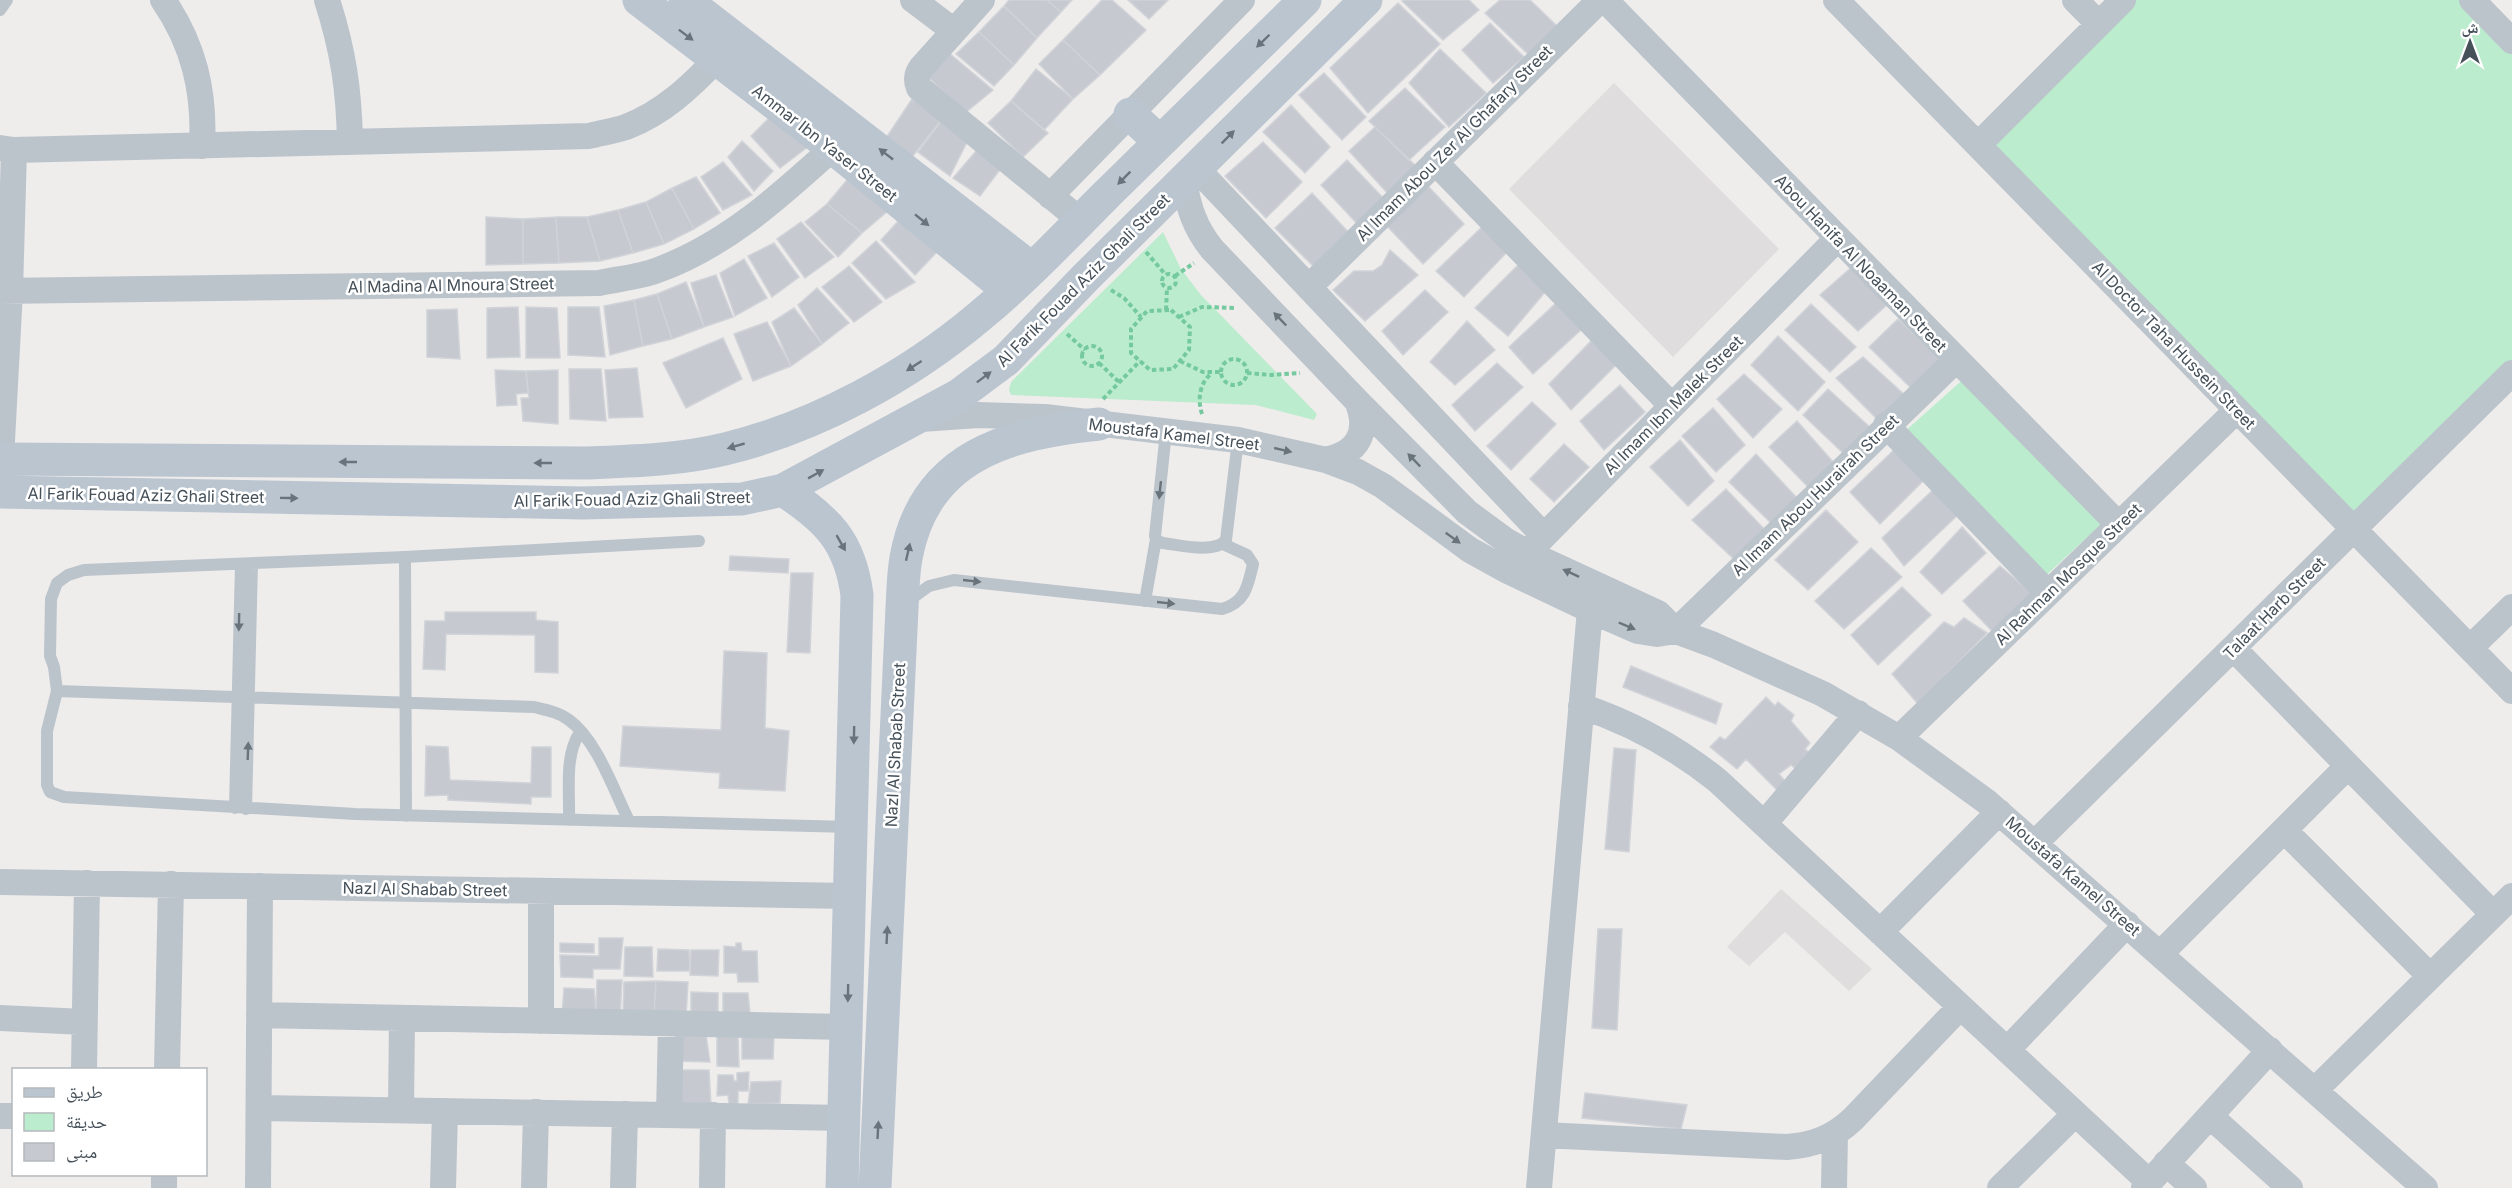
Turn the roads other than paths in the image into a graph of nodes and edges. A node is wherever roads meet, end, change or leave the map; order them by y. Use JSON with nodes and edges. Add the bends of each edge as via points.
{"nodes":[{"id":1,"x":7,"y":0,"type":"edge"},
{"id":2,"x":163,"y":0,"type":"edge"},
{"id":3,"x":327,"y":0,"type":"edge"},
{"id":4,"x":639,"y":0,"type":"edge"},
{"id":5,"x":685,"y":0,"type":"edge"},
{"id":6,"x":913,"y":0,"type":"edge"},
{"id":7,"x":982,"y":0,"type":"edge"},
{"id":8,"x":1242,"y":0,"type":"edge"},
{"id":9,"x":1305,"y":0,"type":"edge"},
{"id":10,"x":1366,"y":0,"type":"edge"},
{"id":11,"x":1600,"y":0,"type":"edge"},
{"id":12,"x":1605,"y":0,"type":"edge"},
{"id":13,"x":1836,"y":0,"type":"edge"},
{"id":14,"x":2075,"y":0,"type":"edge"},
{"id":15,"x":2123,"y":0,"type":"edge"},
{"id":16,"x":2472,"y":0,"type":"edge"},
{"id":17,"x":0,"y":10,"type":"edge"},
{"id":18,"x":2099,"y":24,"type":"junction"},
{"id":19,"x":954,"y":31,"type":"junction"},
{"id":20,"x":2512,"y":41,"type":"edge"},
{"id":21,"x":717,"y":59,"type":"junction"},
{"id":22,"x":1130,"y":114,"type":"junction"},
{"id":23,"x":844,"y":138,"type":"junction"},
{"id":24,"x":350,"y":142,"type":"junction"},
{"id":25,"x":1160,"y":142,"type":"junction"},
{"id":26,"x":1978,"y":145,"type":"junction"},
{"id":27,"x":202,"y":146,"type":"junction"},
{"id":28,"x":7,"y":149,"type":"edge"},
{"id":29,"x":1435,"y":162,"type":"junction"},
{"id":30,"x":1190,"y":174,"type":"junction"},
{"id":31,"x":1050,"y":196,"type":"junction"},
{"id":32,"x":1080,"y":220,"type":"junction"},
{"id":33,"x":1837,"y":239,"type":"junction"},
{"id":34,"x":1032,"y":268,"type":"junction"},
{"id":35,"x":1309,"y":287,"type":"junction"},
{"id":36,"x":1008,"y":290,"type":"junction"},
{"id":37,"x":5,"y":291,"type":"edge"},
{"id":38,"x":1956,"y":360,"type":"junction"},
{"id":39,"x":2512,"y":373,"type":"edge"},
{"id":40,"x":1357,"y":401,"type":"junction"},
{"id":41,"x":1672,"y":406,"type":"junction"},
{"id":42,"x":2237,"y":410,"type":"junction"},
{"id":43,"x":912,"y":420,"type":"junction"},
{"id":44,"x":1089,"y":423,"type":"junction"},
{"id":45,"x":1886,"y":425,"type":"junction"},
{"id":46,"x":1166,"y":432,"type":"junction"},
{"id":47,"x":1238,"y":440,"type":"junction"},
{"id":48,"x":1,"y":459,"type":"edge"},
{"id":49,"x":1326,"y":460,"type":"junction"},
{"id":50,"x":463,"y":463,"type":"junction"},
{"id":51,"x":586,"y":463,"type":"junction"},
{"id":52,"x":783,"y":490,"type":"junction"},
{"id":53,"x":0,"y":492,"type":"edge"},
{"id":54,"x":456,"y":501,"type":"junction"},
{"id":55,"x":583,"y":503,"type":"junction"},
{"id":56,"x":2118,"y":525,"type":"junction"},
{"id":57,"x":2354,"y":529,"type":"junction"},
{"id":58,"x":1156,"y":539,"type":"junction"},
{"id":59,"x":699,"y":541,"type":"dead end"},
{"id":60,"x":1223,"y":544,"type":"junction"},
{"id":61,"x":1536,"y":544,"type":"junction"},
{"id":62,"x":405,"y":557,"type":"junction"},
{"id":63,"x":247,"y":564,"type":"junction"},
{"id":64,"x":1508,"y":571,"type":"junction"},
{"id":65,"x":2048,"y":593,"type":"junction"},
{"id":66,"x":1145,"y":601,"type":"junction"},
{"id":67,"x":2512,"y":607,"type":"edge"},
{"id":68,"x":902,"y":608,"type":"junction"},
{"id":69,"x":1590,"y":610,"type":"junction"},
{"id":70,"x":1676,"y":631,"type":"junction"},
{"id":71,"x":2233,"y":648,"type":"junction"},
{"id":72,"x":2470,"y":648,"type":"junction"},
{"id":73,"x":57,"y":691,"type":"junction"},
{"id":74,"x":2512,"y":691,"type":"edge"},
{"id":75,"x":243,"y":697,"type":"junction"},
{"id":76,"x":406,"y":703,"type":"junction"},
{"id":77,"x":1581,"y":706,"type":"junction"},
{"id":78,"x":1858,"y":713,"type":"junction"},
{"id":79,"x":580,"y":732,"type":"junction"},
{"id":80,"x":1899,"y":738,"type":"junction"},
{"id":81,"x":2348,"y":766,"type":"junction"},
{"id":82,"x":240,"y":809,"type":"junction"},
{"id":83,"x":1999,"y":812,"type":"junction"},
{"id":84,"x":406,"y":816,"type":"junction"},
{"id":85,"x":569,"y":820,"type":"junction"},
{"id":86,"x":629,"y":822,"type":"junction"},
{"id":87,"x":1764,"y":824,"type":"junction"},
{"id":88,"x":852,"y":827,"type":"junction"},
{"id":89,"x":891,"y":828,"type":"junction"},
{"id":90,"x":2284,"y":830,"type":"junction"},
{"id":91,"x":2035,"y":843,"type":"junction"},
{"id":92,"x":0,"y":882,"type":"edge"},
{"id":93,"x":87,"y":883,"type":"junction"},
{"id":94,"x":171,"y":884,"type":"junction"},
{"id":95,"x":260,"y":886,"type":"junction"},
{"id":96,"x":541,"y":891,"type":"junction"},
{"id":97,"x":850,"y":896,"type":"junction"},
{"id":98,"x":2512,"y":896,"type":"edge"},
{"id":99,"x":2493,"y":914,"type":"junction"},
{"id":100,"x":2127,"y":924,"type":"junction"},
{"id":101,"x":1880,"y":932,"type":"junction"},
{"id":102,"x":2161,"y":953,"type":"junction"},
{"id":103,"x":2430,"y":976,"type":"junction"},
{"id":104,"x":1960,"y":1007,"type":"junction"},
{"id":105,"x":259,"y":1015,"type":"junction"},
{"id":106,"x":0,"y":1018,"type":"edge"},
{"id":107,"x":402,"y":1018,"type":"junction"},
{"id":108,"x":541,"y":1020,"type":"junction"},
{"id":109,"x":84,"y":1022,"type":"junction"},
{"id":110,"x":671,"y":1023,"type":"junction"},
{"id":111,"x":847,"y":1027,"type":"junction"},
{"id":112,"x":2007,"y":1050,"type":"junction"},
{"id":113,"x":2270,"y":1050,"type":"junction"},
{"id":114,"x":84,"y":1068,"type":"edge"},
{"id":115,"x":167,"y":1068,"type":"edge"},
{"id":116,"x":2315,"y":1090,"type":"junction"},
{"id":117,"x":259,"y":1108,"type":"junction"},
{"id":118,"x":401,"y":1110,"type":"junction"},
{"id":119,"x":445,"y":1111,"type":"junction"},
{"id":120,"x":536,"y":1113,"type":"junction"},
{"id":121,"x":625,"y":1114,"type":"junction"},
{"id":122,"x":2075,"y":1114,"type":"junction"},
{"id":123,"x":669,"y":1115,"type":"junction"},
{"id":124,"x":713,"y":1115,"type":"junction"},
{"id":125,"x":2210,"y":1116,"type":"junction"},
{"id":126,"x":844,"y":1118,"type":"junction"},
{"id":127,"x":1835,"y":1134,"type":"junction"},
{"id":128,"x":1544,"y":1135,"type":"junction"},
{"id":129,"x":2166,"y":1163,"type":"junction"},
{"id":130,"x":2146,"y":1185,"type":"edge"},
{"id":131,"x":258,"y":1188,"type":"edge"},
{"id":132,"x":443,"y":1188,"type":"edge"},
{"id":133,"x":534,"y":1188,"type":"edge"},
{"id":134,"x":623,"y":1188,"type":"edge"},
{"id":135,"x":712,"y":1188,"type":"edge"},
{"id":136,"x":842,"y":1188,"type":"edge"},
{"id":137,"x":875,"y":1188,"type":"edge"},
{"id":138,"x":1539,"y":1188,"type":"edge"},
{"id":139,"x":1834,"y":1188,"type":"edge"},
{"id":140,"x":2000,"y":1188,"type":"edge"},
{"id":141,"x":2194,"y":1188,"type":"edge"},
{"id":142,"x":2290,"y":1188,"type":"edge"},
{"id":143,"x":2425,"y":1188,"type":"edge"}],
"edges":[{"from":1,"to":17,"type":"lane"},
{"from":2,"to":27,"type":"street","via":[[190,48],[200,81]]},
{"from":3,"to":24,"type":"street","via":[[343,58]]},
{"from":4,"to":21,"type":"street","name":"Ammar Ibn Yaser Street","one_way":true},
{"from":5,"to":23,"type":"street","name":"Ammar Ibn Yaser Street"},
{"from":6,"to":19,"type":"street"},
{"from":7,"to":19,"type":"street"},
{"from":8,"to":22,"type":"street"},
{"from":9,"to":25,"type":"street","name":"Al Farik Fouad Aziz Ghali Street","one_way":true},
{"from":30,"to":10,"type":"street","name":"Al Farik Fouad Aziz Ghali Street","one_way":true},
{"from":11,"to":29,"type":"street","name":"Al Imam Abou Zer Al Ghafary Street"},
{"from":12,"to":33,"type":"street","name":"Abou Hanifa Al Noaaman Street"},
{"from":13,"to":26,"type":"street","name":"Al Doctor Taha Hussein Street"},
{"from":14,"to":18,"type":"street"},
{"from":15,"to":18,"type":"street"},
{"from":16,"to":20,"type":"street"},
{"from":18,"to":26,"type":"street"},
{"from":19,"to":31,"type":"street","via":[[921,69],[917,78],[920,88]]},
{"from":21,"to":23,"type":"street","name":"Ammar Ibn Yaser Street"},
{"from":21,"to":24,"type":"street","via":[[660,110],[626,127],[589,136]]},
{"from":22,"to":25,"type":"street"},
{"from":22,"to":31,"type":"street"},
{"from":34,"to":23,"type":"street","name":"Ammar Ibn Yaser Street","one_way":true},
{"from":23,"to":36,"type":"street","name":"Ammar Ibn Yaser Street","one_way":true},
{"from":23,"to":37,"type":"street","name":"Al Madina Al Mnoura Street","via":[[757,214],[709,247],[657,271],[599,283]]},
{"from":24,"to":27,"type":"street"},
{"from":25,"to":32,"type":"street","name":"Al Farik Fouad Aziz Ghali Street","one_way":true},
{"from":26,"to":42,"type":"street","name":"Al Doctor Taha Hussein Street"},
{"from":27,"to":28,"type":"street"},
{"from":28,"to":37,"type":"street"},
{"from":29,"to":35,"type":"street","name":"Al Imam Abou Zer Al Ghafary Street"},
{"from":29,"to":41,"type":"street"},
{"from":30,"to":35,"type":"street"},
{"from":40,"to":30,"type":"street","name":"Moustafa Kamel Street","one_way":true,"via":[[1203,237],[1190,211]]},
{"from":43,"to":30,"type":"street","name":"Al Farik Fouad Aziz Ghali Street","one_way":true,"via":[[959,395],[1006,360]]},
{"from":31,"to":32,"type":"street"},
{"from":32,"to":34,"type":"street","name":"Al Farik Fouad Aziz Ghali Street"},
{"from":33,"to":38,"type":"street","name":"Abou Hanifa Al Noaaman Street"},
{"from":33,"to":41,"type":"street","name":"Al Imam Ibn Malek Street"},
{"from":34,"to":36,"type":"street","name":"Al Farik Fouad Aziz Ghali Street"},
{"from":35,"to":61,"type":"street"},
{"from":36,"to":51,"type":"street","name":"Al Farik Fouad Aziz Ghali Street","one_way":true,"via":[[928,357],[830,411],[727,449],[657,460]]},
{"from":37,"to":48,"type":"street"},
{"from":38,"to":45,"type":"street","name":"Al Imam Abou Hurairah Street"},
{"from":38,"to":56,"type":"street","name":"Abou Hanifa Al Noaaman Street"},
{"from":39,"to":57,"type":"street","name":"Talaat Harb Street"},
{"from":40,"to":49,"type":"street","via":[[1363,427],[1359,440],[1345,454]]},
{"from":61,"to":40,"type":"street","name":"Moustafa Kamel Street","one_way":true,"via":[[1505,540],[1467,512]]},
{"from":41,"to":61,"type":"street","name":"Al Imam Ibn Malek Street"},
{"from":42,"to":56,"type":"street","name":"Al Rahman Mosque Street"},
{"from":42,"to":57,"type":"street","name":"Al Doctor Taha Hussein Street"},
{"from":43,"to":44,"type":"street","name":"Moustafa Kamel Street","via":[[1011,415]]},
{"from":52,"to":43,"type":"street","name":"Al Farik Fouad Aziz Ghali Street","one_way":true},
{"from":44,"to":46,"type":"street","name":"Moustafa Kamel Street"},
{"from":68,"to":44,"type":"street","name":"Nazl Al Shabab Street","one_way":true,"via":[[911,537],[928,501],[954,471],[969,458],[1010,440]]},
{"from":45,"to":65,"type":"street"},
{"from":45,"to":70,"type":"street","name":"Al Imam Abou Hurairah Street"},
{"from":46,"to":47,"type":"street","name":"Moustafa Kamel Street"},
{"from":46,"to":58,"type":"lane","one_way":true},
{"from":47,"to":49,"type":"street","name":"Moustafa Kamel Street","one_way":true},
{"from":47,"to":60,"type":"lane"},
{"from":50,"to":48,"type":"street","name":"Al Farik Fouad Aziz Ghali Street","one_way":true},
{"from":49,"to":64,"type":"street","name":"Moustafa Kamel Street","one_way":true,"via":[[1383,486],[1452,538]]},
{"from":51,"to":50,"type":"street","name":"Al Farik Fouad Aziz Ghali Street","one_way":true},
{"from":50,"to":54,"type":"street","via":[[470,485]]},
{"from":51,"to":55,"type":"street","via":[[575,482]]},
{"from":52,"to":55,"type":"street","name":"Al Farik Fouad Aziz Ghali Street","via":[[742,499]]},
{"from":52,"to":88,"type":"street","one_way":true,"via":[[824,520],[848,554],[854,575],[857,595]]},
{"from":53,"to":54,"type":"street","name":"Al Farik Fouad Aziz Ghali Street","one_way":true},
{"from":54,"to":55,"type":"street","name":"Al Farik Fouad Aziz Ghali Street"},
{"from":56,"to":65,"type":"street","name":"Al Rahman Mosque Street"},
{"from":57,"to":71,"type":"street","name":"Talaat Harb Street"},
{"from":57,"to":72,"type":"street","name":"Al Doctor Taha Hussein Street"},
{"from":58,"to":60,"type":"lane","via":[[1160,543],[1212,548]]},
{"from":58,"to":66,"type":"lane"},
{"from":59,"to":62,"type":"lane"},
{"from":66,"to":60,"type":"lane","one_way":true,"via":[[1222,609],[1238,602],[1247,589],[1252,561]]},
{"from":61,"to":64,"type":"street","name":"Al Imam Ibn Malek Street"},
{"from":70,"to":61,"type":"street","name":"Moustafa Kamel Street","one_way":true,"via":[[1658,613]]},
{"from":62,"to":63,"type":"lane"},
{"from":62,"to":76,"type":"lane"},
{"from":63,"to":73,"type":"lane","via":[[84,570],[68,575],[57,583],[51,599],[50,657]]},
{"from":63,"to":75,"type":"lane"},
{"from":64,"to":69,"type":"street","name":"Moustafa Kamel Street"},
{"from":65,"to":80,"type":"street","name":"Al Rahman Mosque Street"},
{"from":68,"to":66,"type":"lane","one_way":true,"via":[[928,586],[954,580]]},
{"from":67,"to":72,"type":"street"},
{"from":68,"to":89,"type":"street","name":"Nazl Al Shabab Street"},
{"from":69,"to":70,"type":"street","name":"Moustafa Kamel Street","one_way":true,"via":[[1647,633]]},
{"from":69,"to":77,"type":"street"},
{"from":70,"to":78,"type":"street","name":"Moustafa Kamel Street","via":[[1778,672]]},
{"from":71,"to":81,"type":"street"},
{"from":71,"to":91,"type":"street","name":"Talaat Harb Street"},
{"from":72,"to":74,"type":"street","name":"Al Doctor Taha Hussein Street"},
{"from":73,"to":75,"type":"lane"},
{"from":73,"to":82,"type":"lane","via":[[47,730],[46,778],[57,796]]},
{"from":75,"to":76,"type":"lane"},
{"from":75,"to":82,"type":"lane"},
{"from":76,"to":79,"type":"lane","via":[[534,707],[556,712]]},
{"from":76,"to":84,"type":"lane"},
{"from":77,"to":87,"type":"street","via":[[1630,724],[1676,750],[1718,781]]},
{"from":77,"to":128,"type":"street"},
{"from":78,"to":80,"type":"street","name":"Moustafa Kamel Street"},
{"from":78,"to":87,"type":"street"},
{"from":79,"to":85,"type":"lane","via":[[571,755]]},
{"from":79,"to":86,"type":"lane","via":[[596,753]]},
{"from":80,"to":83,"type":"street","name":"Moustafa Kamel Street"},
{"from":81,"to":90,"type":"street"},
{"from":81,"to":99,"type":"street"},
{"from":82,"to":84,"type":"lane"},
{"from":83,"to":91,"type":"street","name":"Moustafa Kamel Street"},
{"from":83,"to":101,"type":"street"},
{"from":84,"to":85,"type":"lane"},
{"from":85,"to":86,"type":"lane"},
{"from":86,"to":88,"type":"lane"},
{"from":87,"to":101,"type":"street"},
{"from":88,"to":89,"type":"street"},
{"from":88,"to":97,"type":"street"},
{"from":137,"to":89,"type":"street","name":"Nazl Al Shabab Street","one_way":true},
{"from":90,"to":102,"type":"street"},
{"from":90,"to":103,"type":"street"},
{"from":91,"to":100,"type":"street","name":"Moustafa Kamel Street"},
{"from":92,"to":93,"type":"street","name":"Nazl Al Shabab Street"},
{"from":93,"to":94,"type":"street","name":"Nazl Al Shabab Street"},
{"from":93,"to":109,"type":"street"},
{"from":94,"to":95,"type":"street","name":"Nazl Al Shabab Street"},
{"from":94,"to":115,"type":"street"},
{"from":95,"to":96,"type":"street","name":"Nazl Al Shabab Street"},
{"from":95,"to":105,"type":"street"},
{"from":96,"to":97,"type":"street","name":"Nazl Al Shabab Street"},
{"from":96,"to":108,"type":"street"},
{"from":97,"to":111,"type":"street","one_way":true},
{"from":98,"to":99,"type":"street"},
{"from":99,"to":103,"type":"street"},
{"from":100,"to":102,"type":"street","name":"Moustafa Kamel Street"},
{"from":100,"to":112,"type":"street"},
{"from":101,"to":104,"type":"street"},
{"from":102,"to":113,"type":"street","name":"Moustafa Kamel Street"},
{"from":103,"to":116,"type":"street"},
{"from":104,"to":112,"type":"street"},
{"from":104,"to":127,"type":"street"},
{"from":105,"to":107,"type":"street"},
{"from":105,"to":117,"type":"street"},
{"from":106,"to":109,"type":"street"},
{"from":107,"to":108,"type":"street"},
{"from":107,"to":118,"type":"street"},
{"from":108,"to":110,"type":"street"},
{"from":109,"to":114,"type":"street"},
{"from":110,"to":111,"type":"street"},
{"from":110,"to":123,"type":"street"},
{"from":111,"to":126,"type":"street"},
{"from":112,"to":122,"type":"street"},
{"from":113,"to":116,"type":"street","name":"Moustafa Kamel Street"},
{"from":113,"to":125,"type":"street"},
{"from":116,"to":143,"type":"street","name":"Moustafa Kamel Street"},
{"from":117,"to":118,"type":"street"},
{"from":117,"to":131,"type":"street"},
{"from":118,"to":119,"type":"street"},
{"from":119,"to":120,"type":"street"},
{"from":119,"to":132,"type":"street"},
{"from":120,"to":121,"type":"street"},
{"from":120,"to":133,"type":"street"},
{"from":121,"to":123,"type":"street"},
{"from":121,"to":134,"type":"street"},
{"from":122,"to":130,"type":"street"},
{"from":122,"to":140,"type":"street"},
{"from":123,"to":124,"type":"street"},
{"from":124,"to":126,"type":"street"},
{"from":124,"to":135,"type":"street"},
{"from":125,"to":129,"type":"street"},
{"from":125,"to":142,"type":"street"},
{"from":126,"to":136,"type":"street"},
{"from":127,"to":128,"type":"street","via":[[1787,1147]]},
{"from":127,"to":139,"type":"street"},
{"from":128,"to":138,"type":"street"},
{"from":129,"to":130,"type":"street"},
{"from":129,"to":141,"type":"street"}]}
